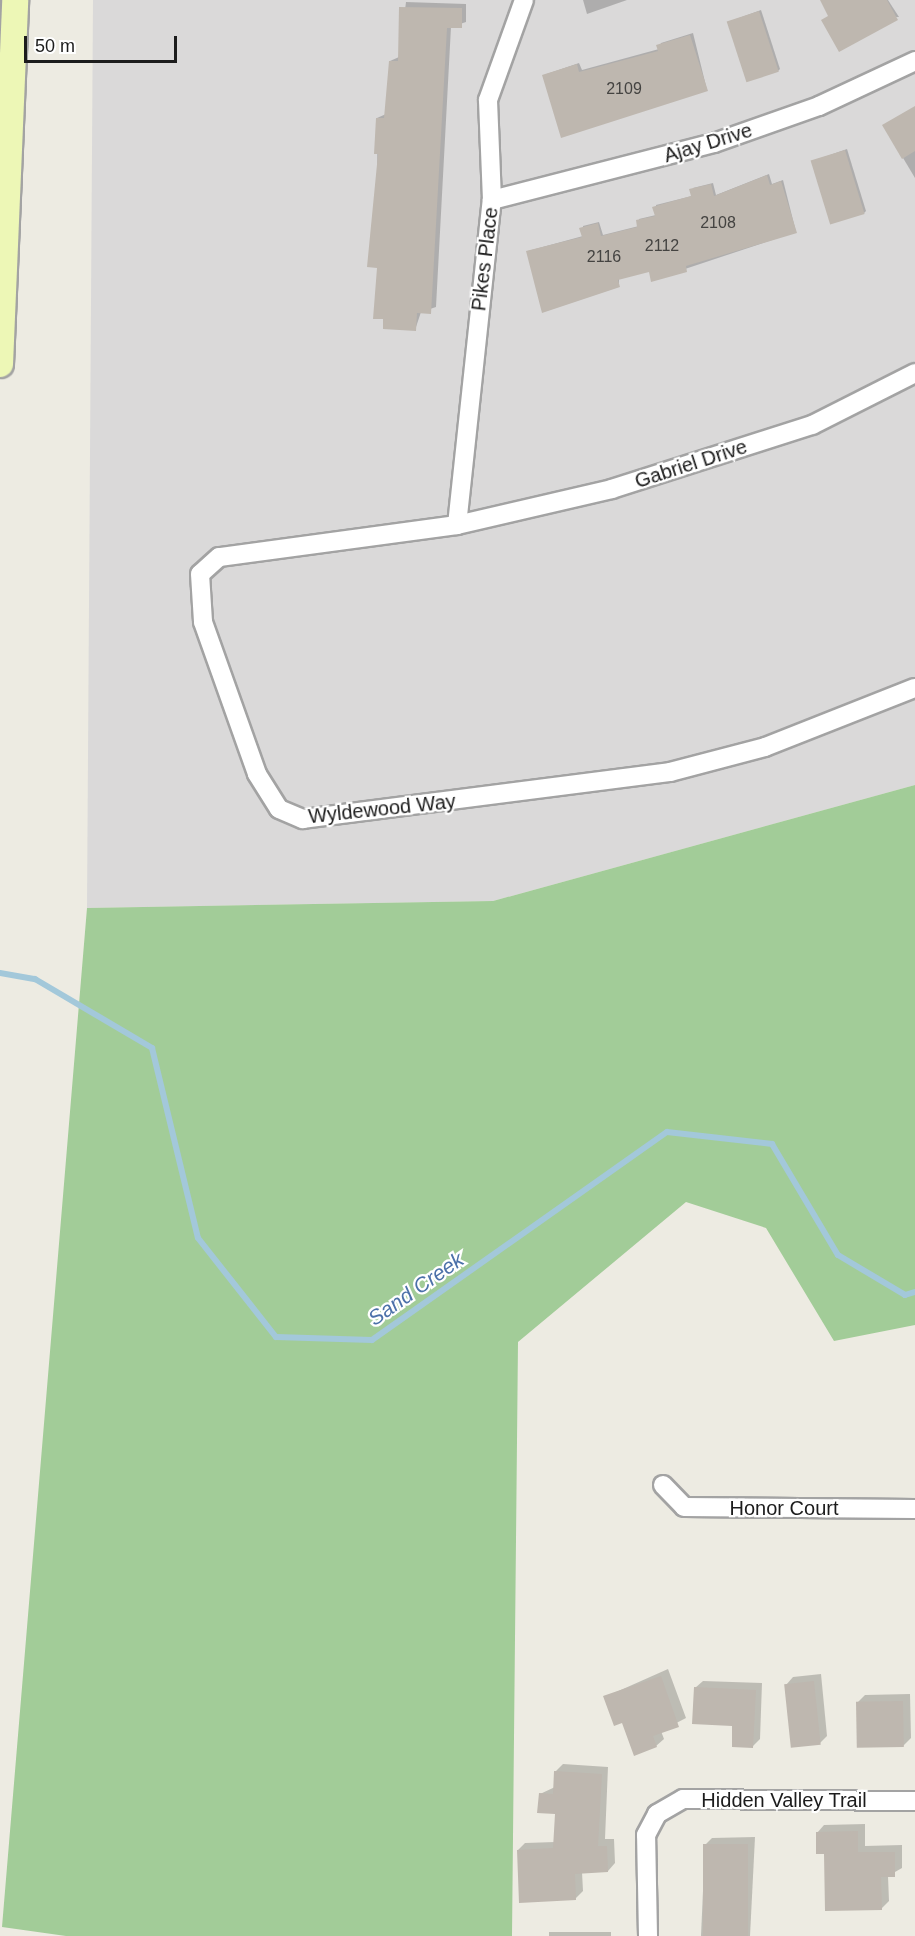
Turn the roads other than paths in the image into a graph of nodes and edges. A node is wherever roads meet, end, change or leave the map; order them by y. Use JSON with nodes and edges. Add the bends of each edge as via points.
{"nodes":[{"id":1,"x":15,"y":0,"type":"edge"},
{"id":2,"x":524,"y":0,"type":"edge"},
{"id":3,"x":915,"y":61,"type":"edge"},
{"id":4,"x":492,"y":200,"type":"junction"},
{"id":5,"x":0,"y":364,"type":"edge"},
{"id":6,"x":915,"y":373,"type":"edge"},
{"id":7,"x":456,"y":525,"type":"junction"},
{"id":8,"x":915,"y":688,"type":"edge"},
{"id":9,"x":663,"y":1485,"type":"dead end"},
{"id":10,"x":915,"y":1509,"type":"edge"},
{"id":11,"x":915,"y":1801,"type":"edge"},
{"id":12,"x":648,"y":1936,"type":"edge"}],
"edges":[{"from":1,"to":5,"type":"main road"},
{"from":2,"to":4,"type":"street","name":"Pikes Place","via":[[488,100]]},
{"from":3,"to":4,"type":"street","name":"Ajay Drive","via":[[819,106],[714,143]]},
{"from":4,"to":7,"type":"street","name":"Pikes Place"},
{"from":6,"to":7,"type":"street","name":"Gabriel Drive","via":[[812,425],[612,489]]},
{"from":7,"to":8,"type":"street","name":"Wyldewood Way","via":[[219,557],[200,574],[203,622],[225,694],[257,774],[279,809],[303,819],[670,772],[765,747]]},
{"from":9,"to":10,"type":"street","name":"Honor Court","via":[[684,1507]]},
{"from":11,"to":12,"type":"street","name":"Hidden Valley Trail","via":[[683,1799],[657,1814],[646,1835]]}]}
